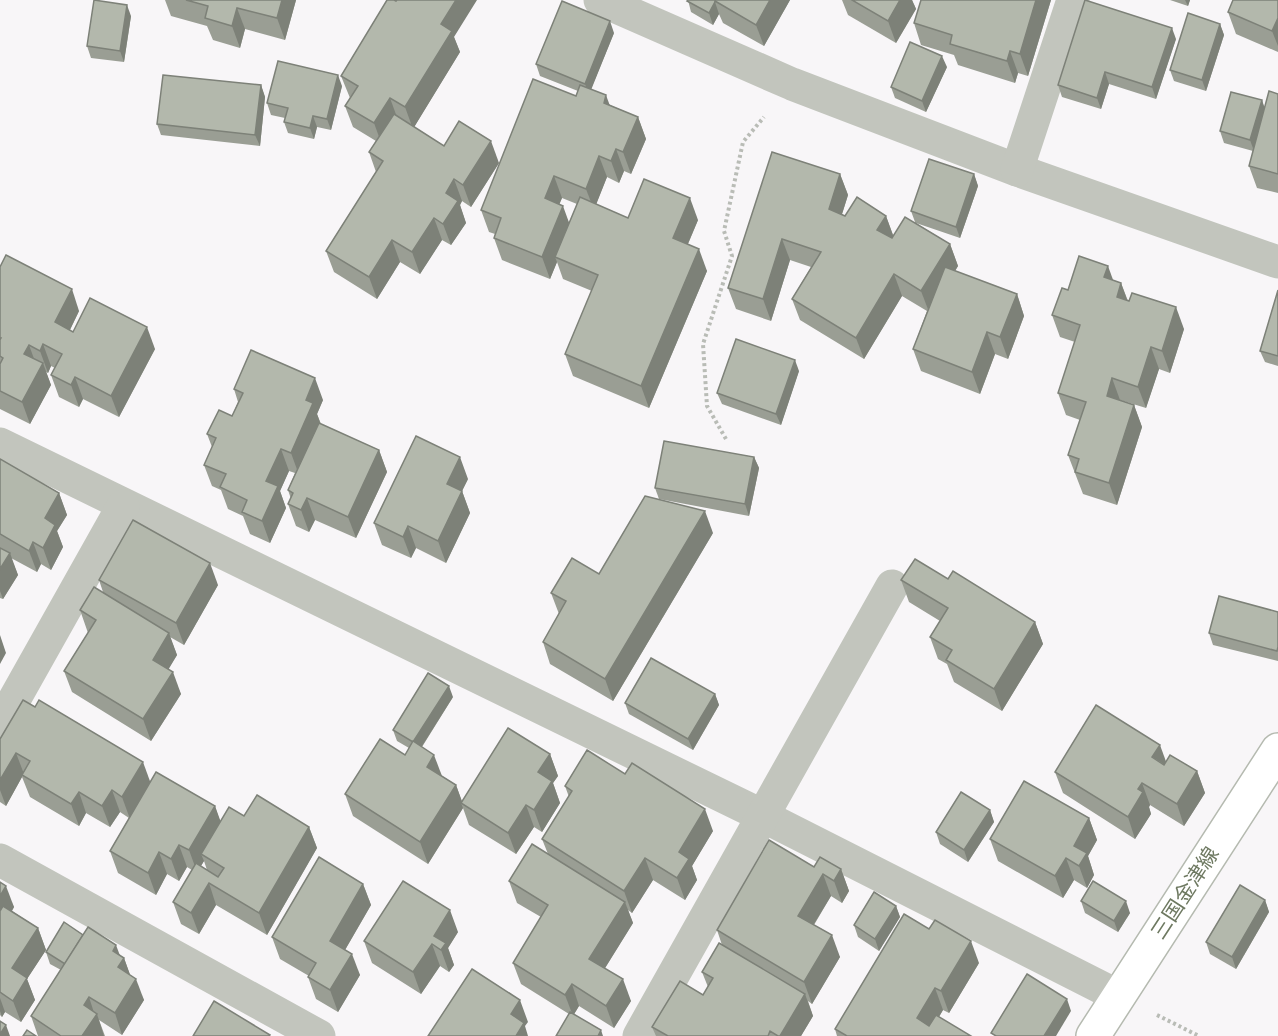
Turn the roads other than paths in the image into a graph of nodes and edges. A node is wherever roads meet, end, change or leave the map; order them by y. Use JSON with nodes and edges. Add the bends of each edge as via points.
{"nodes":[{"id":1,"x":600,"y":0,"type":"edge"},
{"id":2,"x":1073,"y":0,"type":"edge"},
{"id":3,"x":1017,"y":170,"type":"junction"},
{"id":4,"x":1278,"y":262,"type":"edge"},
{"id":5,"x":0,"y":444,"type":"edge"},
{"id":6,"x":123,"y":506,"type":"junction"},
{"id":7,"x":892,"y":586,"type":"dead end"},
{"id":8,"x":0,"y":725,"type":"edge"},
{"id":9,"x":1278,"y":750,"type":"edge"},
{"id":10,"x":761,"y":815,"type":"junction"},
{"id":11,"x":0,"y":860,"type":"edge"},
{"id":12,"x":1118,"y":996,"type":"junction"},
{"id":13,"x":319,"y":1036,"type":"edge"},
{"id":14,"x":639,"y":1036,"type":"edge"},
{"id":15,"x":1093,"y":1036,"type":"edge"}],
"edges":[{"from":1,"to":3,"type":"street","via":[[792,84]]},
{"from":2,"to":3,"type":"street"},
{"from":3,"to":4,"type":"street"},
{"from":5,"to":6,"type":"street"},
{"from":6,"to":8,"type":"street"},
{"from":6,"to":10,"type":"street"},
{"from":7,"to":10,"type":"street"},
{"from":9,"to":12,"type":"main road","name":"三国金津線"},
{"from":10,"to":12,"type":"street"},
{"from":10,"to":14,"type":"street"},
{"from":11,"to":13,"type":"street"},
{"from":12,"to":15,"type":"main road","name":"三国金津線"}]}
